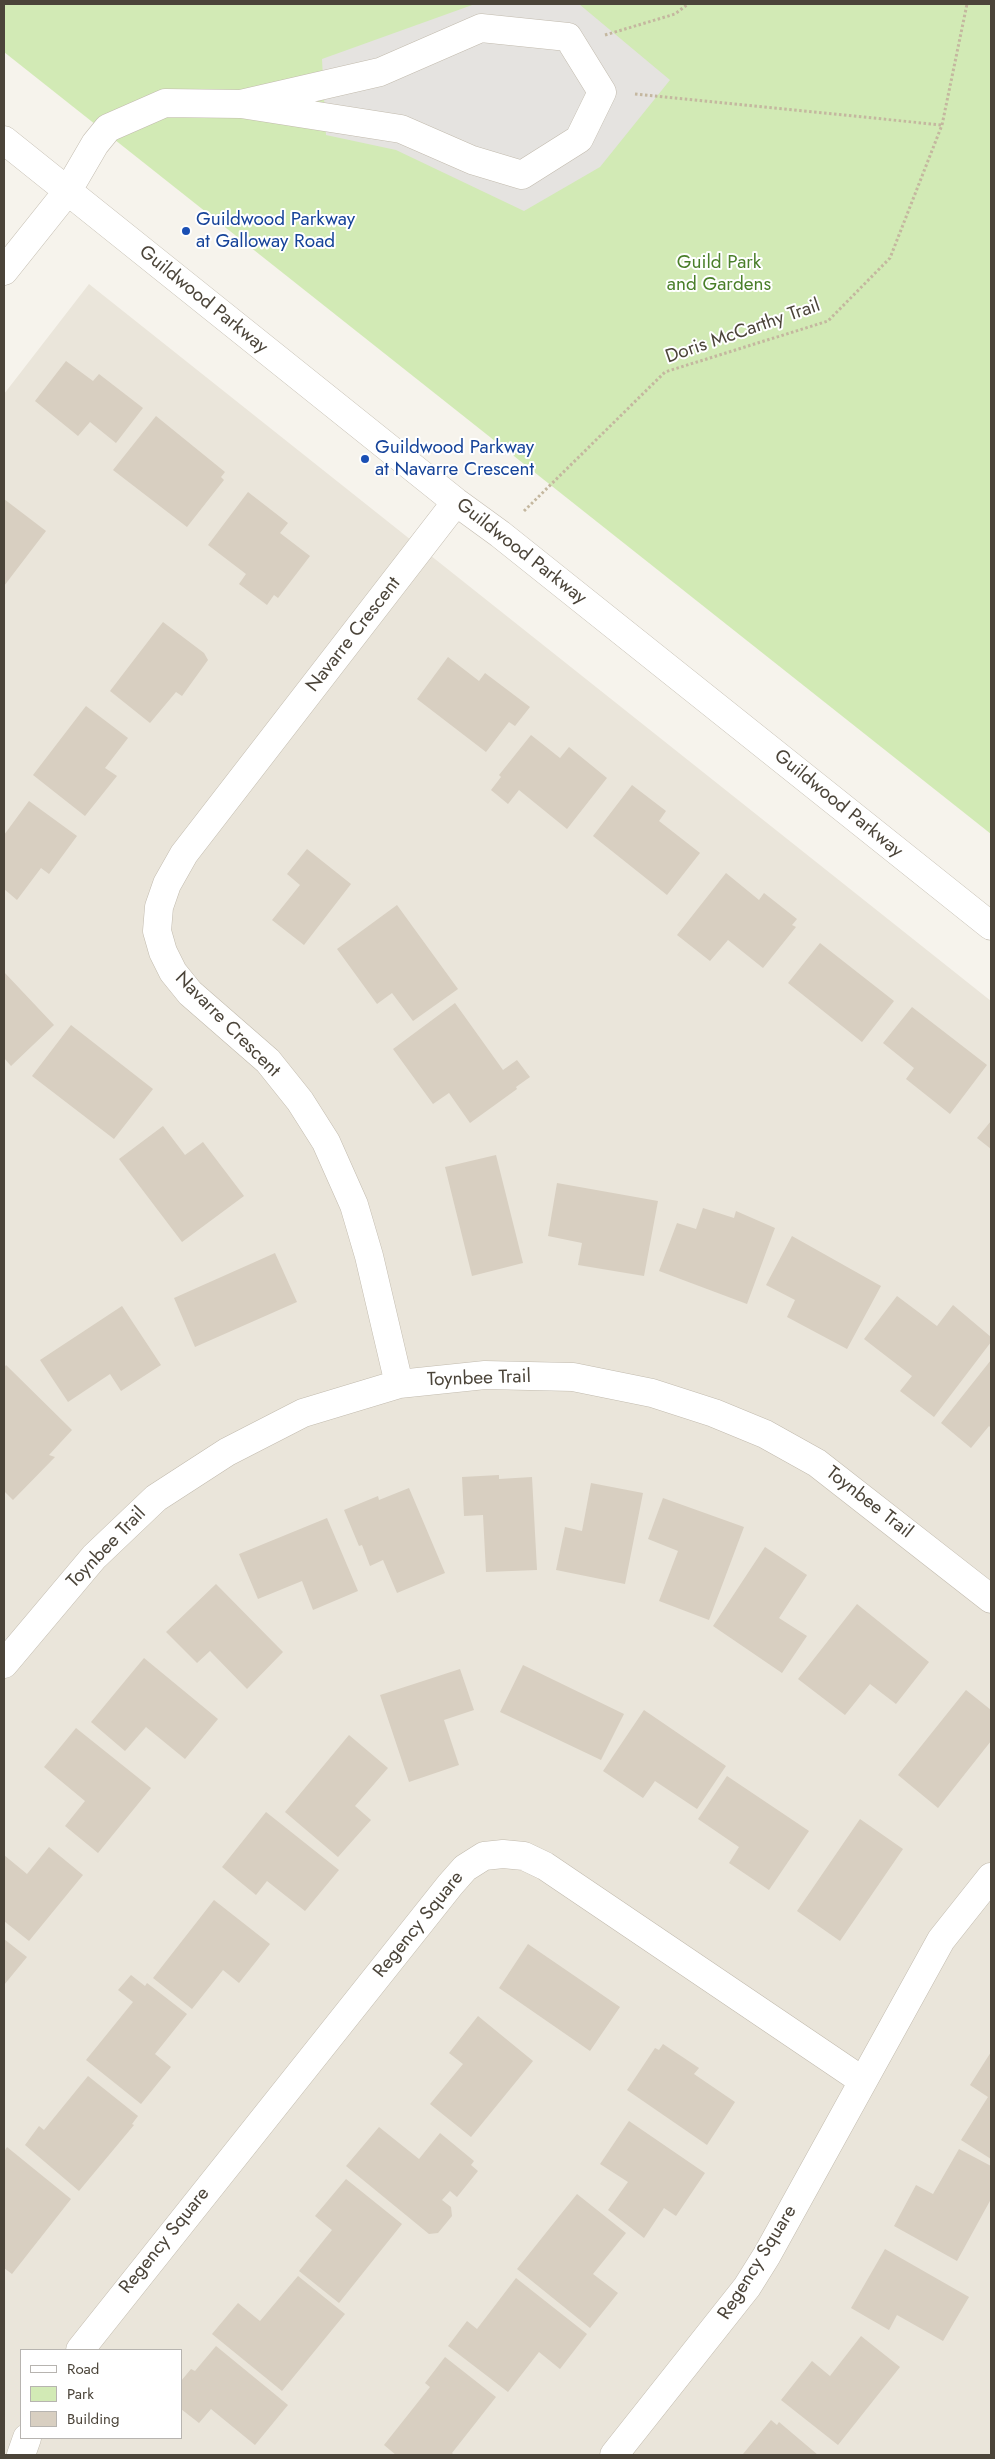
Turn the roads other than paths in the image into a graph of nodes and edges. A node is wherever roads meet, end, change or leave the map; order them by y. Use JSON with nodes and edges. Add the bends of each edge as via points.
{"nodes":[{"id":1,"x":241,"y":104,"type":"junction"},
{"id":2,"x":4,"y":140,"type":"edge"},
{"id":3,"x":67,"y":192,"type":"junction"},
{"id":4,"x":4,"y":271,"type":"edge"},
{"id":5,"x":456,"y":502,"type":"junction"},
{"id":6,"x":991,"y":926,"type":"edge"},
{"id":7,"x":399,"y":1384,"type":"junction"},
{"id":8,"x":991,"y":1599,"type":"edge"},
{"id":9,"x":4,"y":1664,"type":"edge"},
{"id":10,"x":991,"y":1877,"type":"edge"},
{"id":11,"x":863,"y":2081,"type":"junction"},
{"id":12,"x":81,"y":2349,"type":"edge"},
{"id":13,"x":27,"y":2439,"type":"edge"},
{"id":14,"x":21,"y":2455,"type":"edge"},
{"id":15,"x":614,"y":2455,"type":"edge"}],
"edges":[{"from":1,"to":1,"type":"street","via":[[401,129],[472,160],[522,175],[579,139],[602,92],[568,37],[481,28],[380,72]]},
{"from":1,"to":3,"type":"street","via":[[164,103],[108,128]]},
{"from":2,"to":3,"type":"street","name":"Guildwood Parkway"},
{"from":3,"to":4,"type":"street"},
{"from":3,"to":5,"type":"street","name":"Guildwood Parkway"},
{"from":5,"to":6,"type":"street","name":"Guildwood Parkway"},
{"from":5,"to":7,"type":"street","name":"Navarre Crescent","via":[[184,854],[168,884],[160,907],[157,931],[173,972],[190,992],[268,1061],[300,1101],[326,1142],[354,1205]]},
{"from":7,"to":8,"type":"street","name":"Toynbee Trail","via":[[485,1375],[573,1377],[652,1393],[714,1413],[765,1434],[817,1463]]},
{"from":7,"to":9,"type":"street","name":"Toynbee Trail","via":[[303,1413],[226,1452],[156,1498],[94,1557]]},
{"from":10,"to":11,"type":"street","name":"Regency Square","via":[[940,1940]]},
{"from":11,"to":12,"type":"street","name":"Regency Square","via":[[545,1866],[524,1856],[484,1856],[465,1868],[450,1886]]},
{"from":11,"to":15,"type":"street","name":"Regency Square","via":[[747,2288]]},
{"from":13,"to":14,"type":"street"}]}
